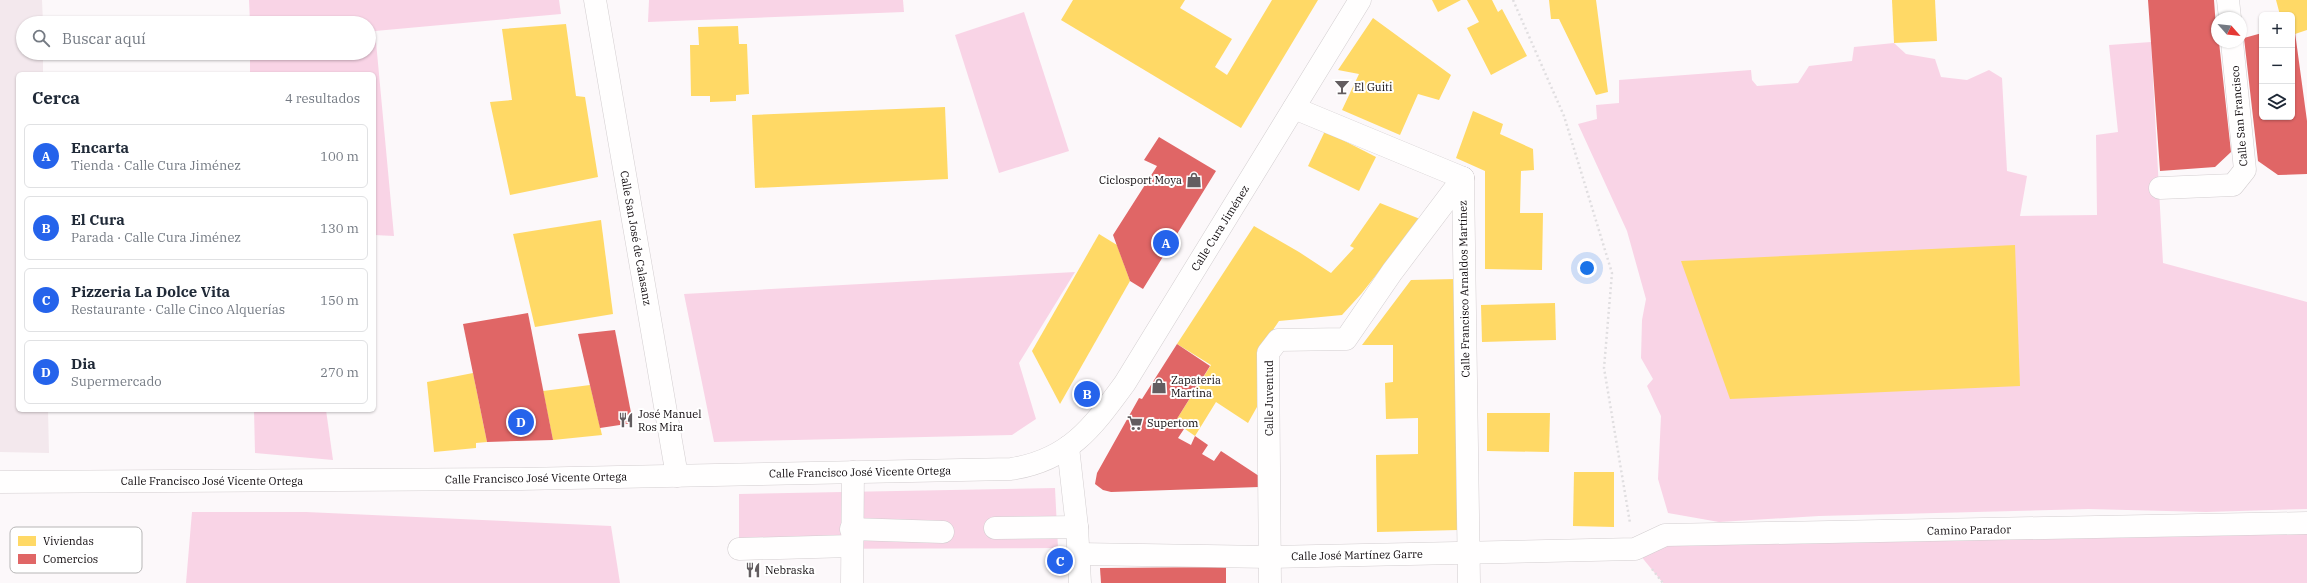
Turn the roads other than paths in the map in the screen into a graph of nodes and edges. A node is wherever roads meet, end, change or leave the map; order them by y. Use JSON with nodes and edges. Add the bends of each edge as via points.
{"nodes":[{"id":1,"x":595,"y":0,"type":"edge"},
{"id":2,"x":1360,"y":0,"type":"edge"},
{"id":3,"x":2228,"y":0,"type":"edge"},
{"id":4,"x":2229,"y":12,"type":"edge"},
{"id":5,"x":2233,"y":48,"type":"edge"},
{"id":6,"x":1294,"y":108,"type":"junction"},
{"id":7,"x":1463,"y":178,"type":"junction"},
{"id":8,"x":2160,"y":188,"type":"dead end"},
{"id":9,"x":1068,"y":447,"type":"junction"},
{"id":10,"x":853,"y":472,"type":"junction"},
{"id":11,"x":677,"y":476,"type":"junction"},
{"id":12,"x":0,"y":482,"type":"edge"},
{"id":13,"x":2307,"y":523,"type":"edge"},
{"id":14,"x":1077,"y":527,"type":"junction"},
{"id":15,"x":995,"y":528,"type":"dead end"},
{"id":16,"x":943,"y":532,"type":"dead end"},
{"id":17,"x":851,"y":538,"type":"junction"},
{"id":18,"x":1634,"y":549,"type":"joint"},
{"id":19,"x":739,"y":550,"type":"dead end"},
{"id":20,"x":1468,"y":553,"type":"junction"},
{"id":21,"x":1079,"y":554,"type":"junction"},
{"id":22,"x":1270,"y":557,"type":"junction"},
{"id":23,"x":852,"y":583,"type":"edge"},
{"id":24,"x":1080,"y":583,"type":"edge"},
{"id":25,"x":1270,"y":583,"type":"edge"},
{"id":26,"x":1469,"y":583,"type":"edge"}],
"edges":[{"from":1,"to":11,"type":"street","name":"Calle San José de Calasanz"},
{"from":2,"to":6,"type":"street","name":"Calle Cura Jiménez"},
{"from":3,"to":4,"type":"street"},
{"from":5,"to":8,"type":"street","name":"Calle San Francisco","via":[[2245,170],[2232,185]]},
{"from":6,"to":7,"type":"street"},
{"from":6,"to":9,"type":"street","name":"Calle Cura Jiménez","via":[[1125,383],[1102,414]]},
{"from":7,"to":20,"type":"street","name":"Calle Francisco Arnaldos Martínez"},
{"from":7,"to":22,"type":"street","name":"Calle Juventud","via":[[1392,272],[1346,339],[1278,340],[1268,353]]},
{"from":9,"to":10,"type":"street","name":"Calle Francisco José Vicente Ortega","via":[[1051,459],[1010,469]]},
{"from":9,"to":14,"type":"street"},
{"from":10,"to":11,"type":"street","name":"Calle Francisco José Vicente Ortega"},
{"from":10,"to":17,"type":"street"},
{"from":11,"to":12,"type":"street","name":"Calle Francisco José Vicente Ortega"},
{"from":13,"to":18,"type":"street","name":"Camino Parador","via":[[1665,535]]},
{"from":14,"to":15,"type":"street"},
{"from":14,"to":21,"type":"street"},
{"from":16,"to":17,"type":"street"},
{"from":17,"to":19,"type":"street"},
{"from":17,"to":23,"type":"street"},
{"from":18,"to":20,"type":"street","name":"Calle José Martínez Garre"},
{"from":20,"to":22,"type":"street","name":"Calle José Martínez Garre"},
{"from":20,"to":26,"type":"street","name":"Calle Francisco Arnaldos Martínez"},
{"from":21,"to":22,"type":"street","name":"Calle José Martínez Garre"},
{"from":21,"to":24,"type":"street"},
{"from":22,"to":25,"type":"street","name":"Calle Juventud"}]}
